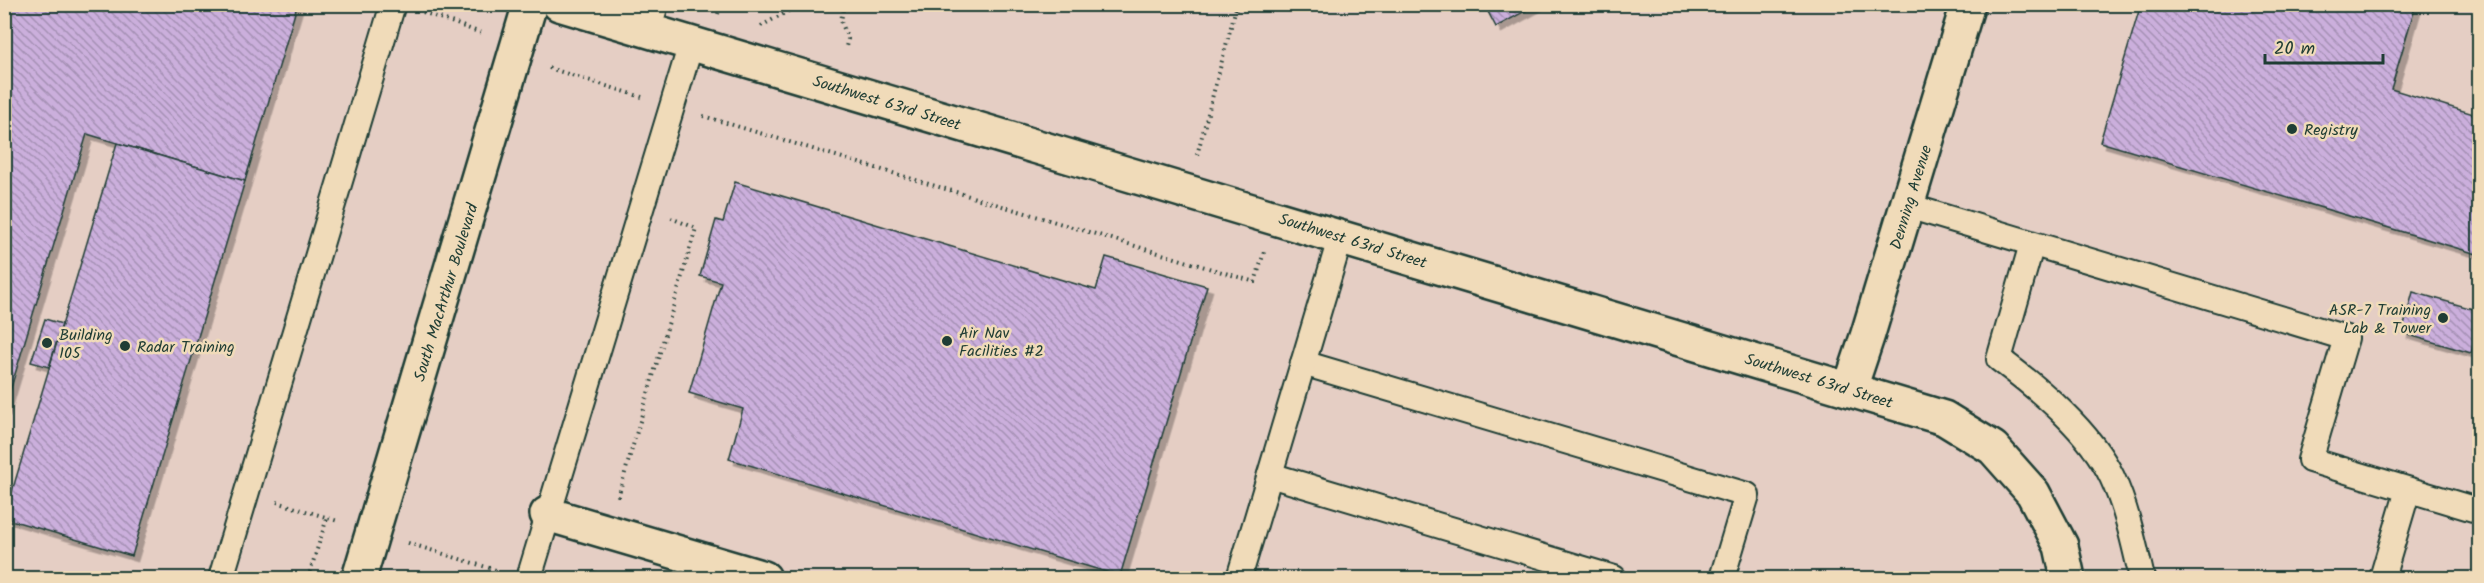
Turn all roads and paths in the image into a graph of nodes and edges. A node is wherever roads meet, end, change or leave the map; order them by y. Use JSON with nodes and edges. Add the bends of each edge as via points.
{"nodes":[{"id":1,"x":393,"y":4,"type":"edge"},
{"id":2,"x":530,"y":4,"type":"edge"},
{"id":3,"x":559,"y":4,"type":"edge"},
{"id":4,"x":801,"y":4,"type":"edge"},
{"id":5,"x":844,"y":4,"type":"edge"},
{"id":6,"x":1238,"y":4,"type":"edge"},
{"id":7,"x":1968,"y":4,"type":"edge"},
{"id":8,"x":652,"y":18,"type":"edge"},
{"id":9,"x":760,"y":26,"type":"dead end"},
{"id":10,"x":691,"y":44,"type":"junction"},
{"id":11,"x":844,"y":54,"type":"dead end"},
{"id":12,"x":1197,"y":156,"type":"dead end"},
{"id":13,"x":1908,"y":206,"type":"junction"},
{"id":14,"x":663,"y":215,"type":"dead end"},
{"id":15,"x":1341,"y":236,"type":"junction"},
{"id":16,"x":2032,"y":244,"type":"junction"},
{"id":17,"x":1303,"y":363,"type":"junction"},
{"id":18,"x":1850,"y":388,"type":"junction"},
{"id":19,"x":1270,"y":475,"type":"junction"},
{"id":20,"x":2408,"y":490,"type":"junction"},
{"id":21,"x":2480,"y":511,"type":"edge"},
{"id":22,"x":547,"y":514,"type":"junction"},
{"id":23,"x":327,"y":518,"type":"dead end"},
{"id":24,"x":607,"y":531,"type":"junction"},
{"id":25,"x":221,"y":579,"type":"edge"},
{"id":26,"x":308,"y":579,"type":"edge"},
{"id":27,"x":359,"y":579,"type":"edge"},
{"id":28,"x":529,"y":579,"type":"edge"},
{"id":29,"x":593,"y":579,"type":"edge"},
{"id":30,"x":764,"y":579,"type":"edge"},
{"id":31,"x":1239,"y":579,"type":"edge"},
{"id":32,"x":1614,"y":579,"type":"edge"},
{"id":33,"x":1722,"y":579,"type":"edge"},
{"id":34,"x":2068,"y":579,"type":"edge"},
{"id":35,"x":2142,"y":579,"type":"edge"},
{"id":36,"x":2382,"y":579,"type":"edge"}],
"edges":[{"from":1,"to":25,"type":"lane"},
{"from":2,"to":27,"type":"street","name":"South MacArthur Boulevard"},
{"from":3,"to":8,"type":"street","name":"Southwest 63rd Street"},
{"from":4,"to":9,"type":"path"},
{"from":5,"to":11,"type":"path","via":[[841,21],[848,39]]},
{"from":6,"to":12,"type":"path"},
{"from":7,"to":13,"type":"street","name":"Denning Avenue"},
{"from":8,"to":10,"type":"street","name":"Southwest 63rd Street"},
{"from":10,"to":15,"type":"street","name":"Southwest 63rd Street"},
{"from":10,"to":22,"type":"lane"},
{"from":13,"to":16,"type":"lane"},
{"from":13,"to":18,"type":"street","name":"Denning Avenue"},
{"from":14,"to":24,"type":"path","via":[[696,228]]},
{"from":15,"to":17,"type":"lane"},
{"from":15,"to":18,"type":"street","name":"Southwest 63rd Street"},
{"from":16,"to":20,"type":"lane","via":[[2346,338],[2310,460]]},
{"from":16,"to":35,"type":"lane","via":[[1998,359],[2030,382],[2080,431],[2112,476],[2129,523]]},
{"from":17,"to":19,"type":"lane"},
{"from":17,"to":33,"type":"lane","via":[[1747,495]]},
{"from":18,"to":34,"type":"street","name":"Southwest 63rd Street","via":[[1944,418],[1993,447],[2033,493],[2061,546]]},
{"from":19,"to":31,"type":"lane"},
{"from":19,"to":32,"type":"lane"},
{"from":20,"to":21,"type":"lane"},
{"from":20,"to":36,"type":"lane"},
{"from":22,"to":24,"type":"street"},
{"from":22,"to":28,"type":"lane"},
{"from":23,"to":26,"type":"path"},
{"from":24,"to":29,"type":"path"},
{"from":24,"to":30,"type":"street"}]}
